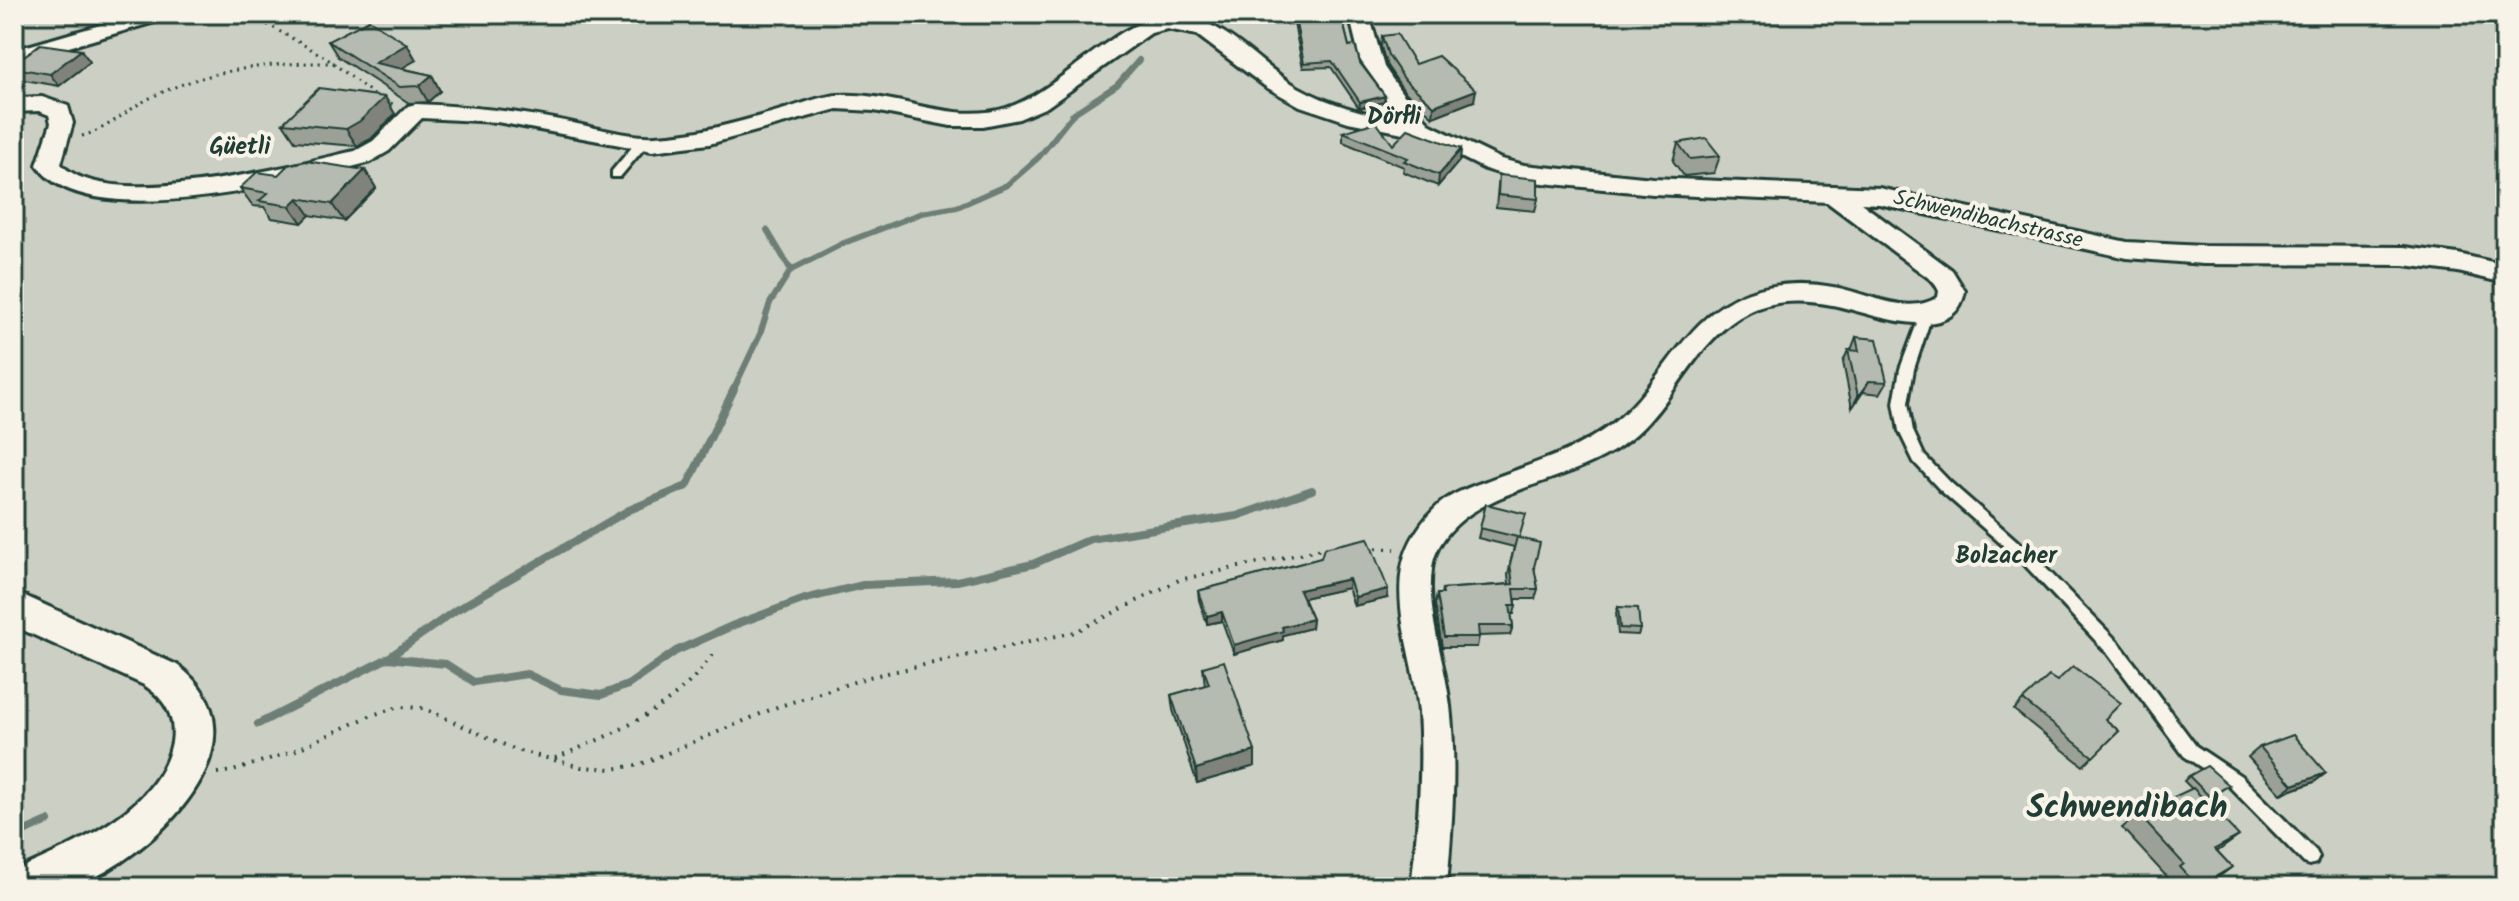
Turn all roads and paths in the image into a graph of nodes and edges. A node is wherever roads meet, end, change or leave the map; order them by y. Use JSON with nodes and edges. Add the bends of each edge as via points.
{"nodes":[{"id":1,"x":161,"y":14,"type":"edge"},
{"id":2,"x":249,"y":14,"type":"edge"},
{"id":3,"x":1359,"y":14,"type":"edge"},
{"id":4,"x":14,"y":57,"type":"edge"},
{"id":5,"x":334,"y":63,"type":"junction"},
{"id":6,"x":14,"y":105,"type":"edge"},
{"id":7,"x":412,"y":112,"type":"junction"},
{"id":8,"x":1423,"y":130,"type":"junction"},
{"id":9,"x":60,"y":136,"type":"junction"},
{"id":10,"x":642,"y":143,"type":"junction"},
{"id":11,"x":616,"y":174,"type":"dead end"},
{"id":12,"x":1835,"y":196,"type":"junction"},
{"id":13,"x":2505,"y":274,"type":"edge"},
{"id":14,"x":1926,"y":315,"type":"junction"},
{"id":15,"x":1339,"y":548,"type":"edge"},
{"id":16,"x":1353,"y":548,"type":"edge"},
{"id":17,"x":1423,"y":549,"type":"junction"},
{"id":18,"x":14,"y":607,"type":"edge"},
{"id":19,"x":714,"y":652,"type":"dead end"},
{"id":20,"x":553,"y":759,"type":"junction"},
{"id":21,"x":179,"y":778,"type":"junction"},
{"id":22,"x":2310,"y":857,"type":"dead end"},
{"id":23,"x":26,"y":887,"type":"edge"},
{"id":24,"x":1429,"y":887,"type":"edge"}],
"edges":[{"from":1,"to":4,"type":"street"},
{"from":2,"to":5,"type":"path"},
{"from":3,"to":8,"type":"street","name":"Schwendibachstrasse","via":[[1373,67]]},
{"from":5,"to":7,"type":"path","via":[[377,97]]},
{"from":5,"to":9,"type":"path","via":[[276,63],[221,74],[154,96],[103,130]]},
{"from":6,"to":9,"type":"street","via":[[57,108],[62,115]]},
{"from":7,"to":9,"type":"street","via":[[381,146],[362,157],[187,192],[106,189],[65,181],[49,165]]},
{"from":7,"to":10,"type":"street","via":[[497,115]]},
{"from":8,"to":10,"type":"street","via":[[1366,122],[1310,102],[1260,73],[1206,29],[1181,20],[1144,29],[1039,102],[996,117],[951,119],[837,102],[692,141]]},
{"from":8,"to":12,"type":"street","name":"Schwendibachstrasse","via":[[1493,164],[1536,175]]},
{"from":10,"to":11,"type":"lane"},
{"from":12,"to":13,"type":"street","name":"Schwendibachstrasse","via":[[1896,198],[2127,250],[2404,256]]},
{"from":12,"to":14,"type":"street","via":[[1943,276],[1952,291],[1950,302]]},
{"from":14,"to":17,"type":"street","via":[[1810,293],[1745,303],[1703,333],[1665,388],[1623,431],[1582,457],[1463,503],[1445,517]]},
{"from":14,"to":22,"type":"lane","via":[[1901,403],[1919,458],[2001,532],[2114,649],[2178,739],[2235,781]]},
{"from":15,"to":20,"type":"path","via":[[1310,549],[1201,573],[1075,632],[869,677],[777,707],[639,765],[581,767]]},
{"from":16,"to":17,"type":"path"},
{"from":17,"to":24,"type":"street","via":[[1416,589],[1435,719]]},
{"from":18,"to":21,"type":"street","via":[[172,684],[194,722]]},
{"from":19,"to":20,"type":"path","via":[[707,666],[650,712],[610,737]]},
{"from":20,"to":21,"type":"path","via":[[516,750],[423,708],[399,707],[233,771]]},
{"from":21,"to":23,"type":"street","via":[[136,826]]}]}
